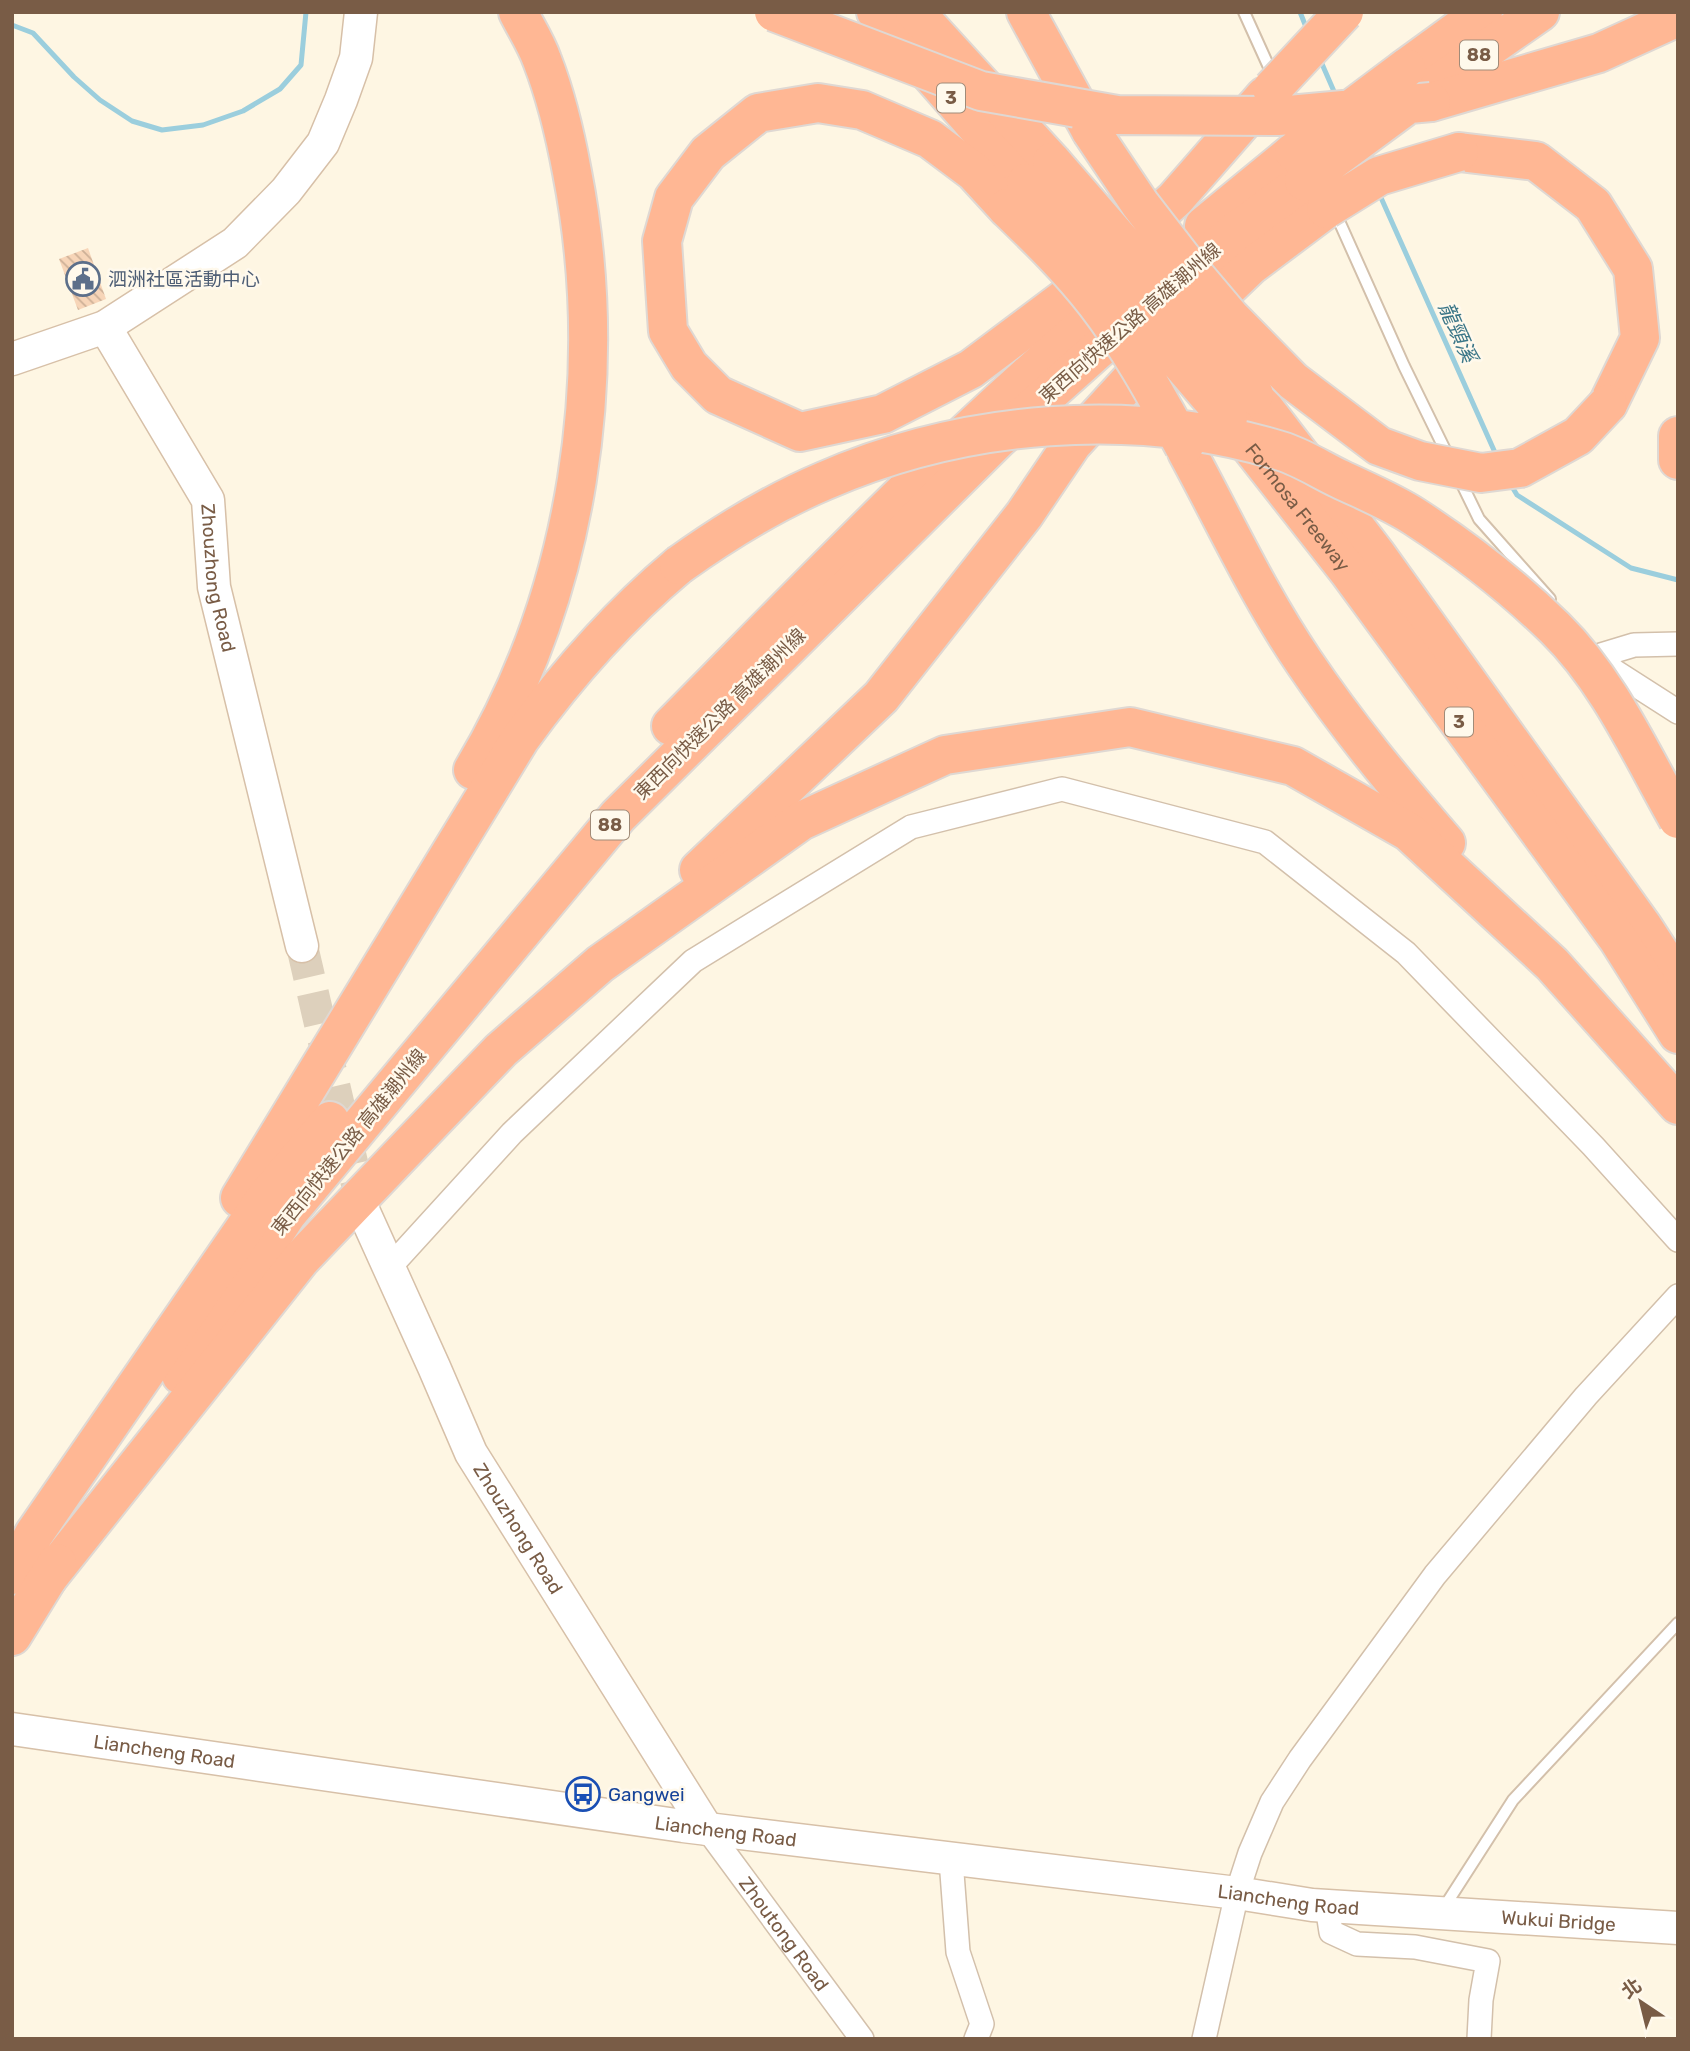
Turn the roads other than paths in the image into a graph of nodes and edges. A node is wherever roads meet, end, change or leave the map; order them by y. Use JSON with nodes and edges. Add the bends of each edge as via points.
{"nodes":[{"id":1,"x":361,"y":12,"type":"edge"},
{"id":2,"x":519,"y":12,"type":"edge"},
{"id":3,"x":774,"y":12,"type":"edge"},
{"id":4,"x":876,"y":12,"type":"edge"},
{"id":5,"x":915,"y":12,"type":"edge"},
{"id":6,"x":1026,"y":12,"type":"edge"},
{"id":7,"x":1244,"y":12,"type":"edge"},
{"id":8,"x":1344,"y":12,"type":"edge"},
{"id":9,"x":1483,"y":12,"type":"edge"},
{"id":10,"x":1540,"y":12,"type":"edge"},
{"id":11,"x":1678,"y":17,"type":"edge"},
{"id":12,"x":1412,"y":83,"type":"junction"},
{"id":13,"x":1306,"y":160,"type":"junction"},
{"id":14,"x":1028,"y":184,"type":"junction"},
{"id":15,"x":105,"y":327,"type":"junction"},
{"id":16,"x":12,"y":359,"type":"edge"},
{"id":17,"x":1241,"y":406,"type":"junction"},
{"id":18,"x":1557,"y":607,"type":"dead end"},
{"id":19,"x":1678,"y":644,"type":"edge"},
{"id":20,"x":1678,"y":712,"type":"edge"},
{"id":21,"x":1678,"y":819,"type":"edge"},
{"id":22,"x":302,"y":946,"type":"tunnel mouth"},
{"id":23,"x":600,"y":964,"type":"junction"},
{"id":24,"x":1552,"y":964,"type":"junction"},
{"id":25,"x":1678,"y":981,"type":"edge"},
{"id":26,"x":355,"y":1011,"type":"junction"},
{"id":27,"x":1678,"y":1034,"type":"edge"},
{"id":28,"x":1678,"y":1105,"type":"edge"},
{"id":29,"x":363,"y":1210,"type":"tunnel mouth"},
{"id":30,"x":1678,"y":1240,"type":"edge"},
{"id":31,"x":389,"y":1268,"type":"junction"},
{"id":32,"x":1678,"y":1296,"type":"edge"},
{"id":33,"x":34,"y":1534,"type":"junction"},
{"id":34,"x":28,"y":1579,"type":"edge"},
{"id":35,"x":1678,"y":1623,"type":"edge"},
{"id":36,"x":12,"y":1636,"type":"edge"},
{"id":37,"x":12,"y":1729,"type":"edge"},
{"id":38,"x":707,"y":1829,"type":"junction"},
{"id":39,"x":951,"y":1860,"type":"junction"},
{"id":40,"x":1237,"y":1893,"type":"junction"},
{"id":41,"x":1327,"y":1906,"type":"junction"},
{"id":42,"x":1440,"y":1914,"type":"junction"},
{"id":43,"x":1678,"y":1928,"type":"edge"},
{"id":44,"x":862,"y":2039,"type":"edge"},
{"id":45,"x":976,"y":2039,"type":"edge"},
{"id":46,"x":1205,"y":2039,"type":"edge"},
{"id":47,"x":1479,"y":2039,"type":"edge"}],
"edges":[{"from":1,"to":15,"type":"street","via":[[356,58],[323,143],[286,191],[236,243]]},
{"from":2,"to":26,"type":"highway","via":[[542,58],[556,105],[584,252],[587,399],[575,494],[552,587],[520,677]]},
{"from":3,"to":11,"type":"highway","bridge":true,"via":[[981,91],[1117,115],[1278,117],[1431,102],[1599,53]]},
{"from":4,"to":14,"type":"highway","name":"Formosa Freeway","number":"3"},
{"from":5,"to":14,"type":"highway","name":"Formosa Freeway","number":"3"},
{"from":6,"to":13,"type":"highway","bridge":true,"via":[[1091,131],[1196,278],[1293,381],[1379,446],[1420,461],[1481,473],[1520,468],[1578,436],[1608,404],[1640,338],[1633,269],[1593,205],[1536,161],[1459,152],[1379,176]]},
{"from":7,"to":13,"type":"lane"},
{"from":8,"to":14,"type":"highway","bridge":true,"via":[[1175,199],[1063,300],[971,369],[883,414],[800,432],[718,394],[689,366],[667,331],[662,240],[674,198],[708,153],[758,113],[818,103],[862,110],[930,139],[974,172]]},
{"from":9,"to":12,"type":"highway","name":"東西向快速公路 高雄潮州線","number":"88"},
{"from":10,"to":12,"type":"highway","name":"東西向快速公路 高雄潮州線","number":"88"},
{"from":12,"to":13,"type":"highway","name":"東西向快速公路 高雄潮州線","number":"88","bridge":true},
{"from":13,"to":18,"type":"lane","via":[[1479,519]]},
{"from":13,"to":23,"type":"highway","via":[[1250,267],[1128,383],[1072,444],[1024,515],[881,697]]},
{"from":13,"to":33,"type":"highway","name":"東西向快速公路 高雄潮州線","number":"88","via":[[1262,176],[1042,363],[871,524],[598,800],[267,1196]]},
{"from":13,"to":34,"type":"highway","name":"東西向快速公路 高雄潮州線","number":"88","via":[[1235,232],[998,439],[618,816],[287,1214]]},
{"from":14,"to":17,"type":"highway","name":"Formosa Freeway","number":"3","bridge":true},
{"from":14,"to":24,"type":"highway","bridge":true,"via":[[1059,260],[1139,365],[1303,660],[1350,728]]},
{"from":15,"to":16,"type":"street"},
{"from":15,"to":22,"type":"street","name":"Zhouzhong Road","via":[[208,500],[214,587]]},
{"from":17,"to":25,"type":"highway","name":"Formosa Freeway","number":"3","via":[[1376,554]]},
{"from":17,"to":27,"type":"highway","name":"Formosa Freeway","number":"3","via":[[1349,572],[1618,939]]},
{"from":19,"to":20,"type":"street","via":[[1597,651],[1614,671]]},
{"from":21,"to":26,"type":"highway","bridge":true,"via":[[1600,682],[1557,629],[1500,579],[1413,515],[1284,451],[1242,441],[1158,428],[1072,426],[987,434],[904,452],[825,481],[713,540],[650,590],[604,634],[545,705],[498,774]]},
{"from":23,"to":24,"type":"highway","via":[[802,821],[945,755],[1130,727],[1293,766],[1409,832]]},
{"from":23,"to":34,"type":"highway","via":[[501,1050],[302,1259]]},
{"from":24,"to":28,"type":"highway"},
{"from":26,"to":33,"type":"highway"},
{"from":29,"to":31,"type":"street","name":"Zhouzhong Road"},
{"from":30,"to":31,"type":"street","via":[[1406,953],[1265,842],[1062,789],[911,827],[693,961],[512,1133]]},
{"from":31,"to":38,"type":"street","name":"Zhouzhong Road","via":[[471,1453]]},
{"from":32,"to":40,"type":"street","via":[[1577,1406],[1435,1575],[1378,1651],[1272,1802]]},
{"from":33,"to":34,"type":"highway","name":"東西向快速公路 高雄潮州線","number":"88"},
{"from":34,"to":36,"type":"highway","name":"東西向快速公路 高雄潮州線","number":"88"},
{"from":35,"to":42,"type":"lane","via":[[1513,1800]]},
{"from":37,"to":38,"type":"street","name":"Liancheng Road"},
{"from":38,"to":39,"type":"street","name":"Liancheng Road"},
{"from":38,"to":44,"type":"street","name":"Zhoutong Road"},
{"from":39,"to":40,"type":"street","name":"Liancheng Road"},
{"from":39,"to":45,"type":"street","via":[[958,1952],[982,2024]]},
{"from":40,"to":41,"type":"street","name":"Liancheng Road"},
{"from":40,"to":46,"type":"street"},
{"from":41,"to":42,"type":"street","name":"Liancheng Road"},
{"from":41,"to":47,"type":"street","via":[[1331,1932],[1357,1944],[1415,1947],[1488,1961]]},
{"from":42,"to":43,"type":"street","name":"Wukui Bridge"}]}
